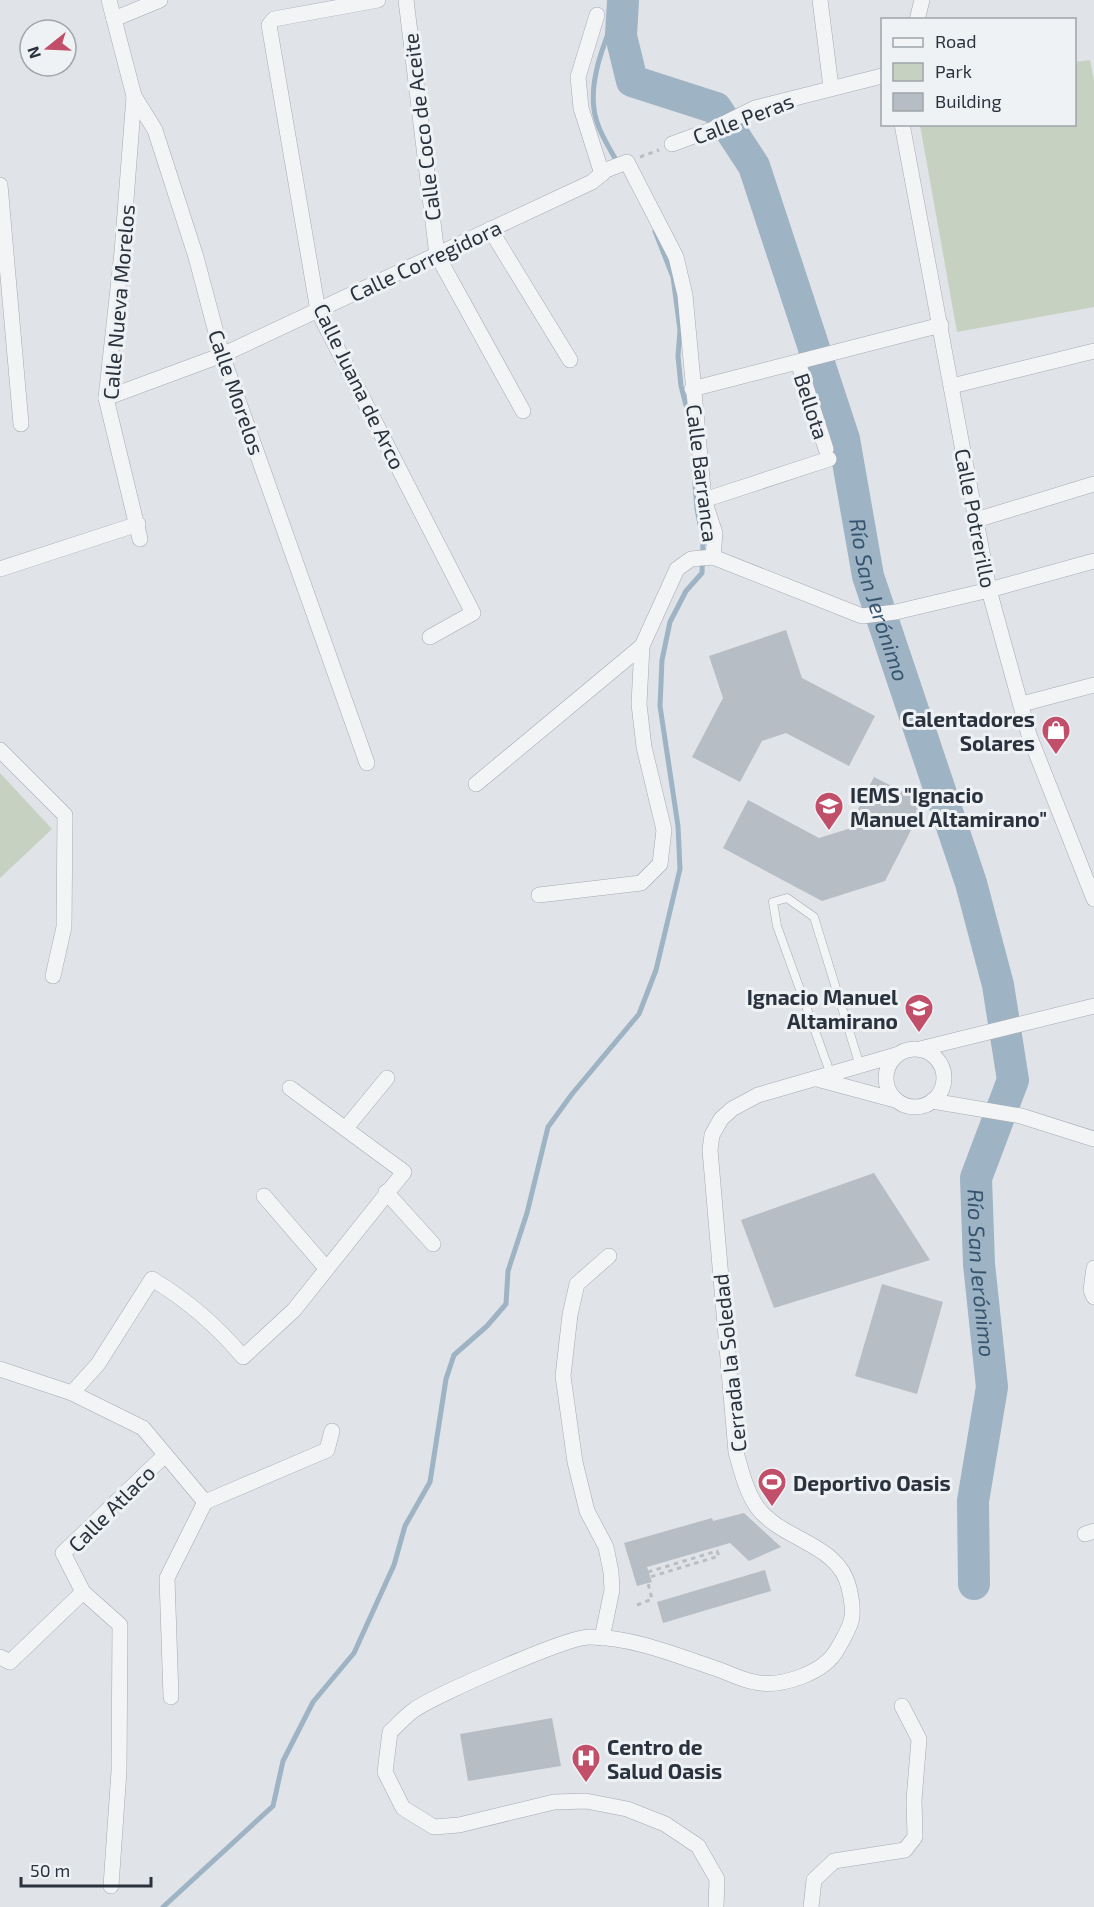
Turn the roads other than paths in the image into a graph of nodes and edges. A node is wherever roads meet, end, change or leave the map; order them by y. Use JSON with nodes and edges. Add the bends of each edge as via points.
{"nodes":[{"id":1,"x":109,"y":0,"type":"edge"},
{"id":2,"x":160,"y":0,"type":"edge"},
{"id":3,"x":378,"y":0,"type":"edge"},
{"id":4,"x":406,"y":0,"type":"edge"},
{"id":5,"x":820,"y":0,"type":"edge"},
{"id":6,"x":922,"y":0,"type":"edge"},
{"id":7,"x":597,"y":15,"type":"dead end"},
{"id":8,"x":918,"y":18,"type":"edge"},
{"id":9,"x":114,"y":19,"type":"junction"},
{"id":10,"x":881,"y":76,"type":"edge"},
{"id":11,"x":831,"y":87,"type":"junction"},
{"id":12,"x":134,"y":96,"type":"junction"},
{"id":13,"x":902,"y":126,"type":"edge"},
{"id":14,"x":672,"y":144,"type":"road end"},
{"id":15,"x":600,"y":176,"type":"junction"},
{"id":16,"x":0,"y":185,"type":"edge"},
{"id":17,"x":490,"y":229,"type":"junction"},
{"id":18,"x":437,"y":255,"type":"junction"},
{"id":19,"x":318,"y":311,"type":"junction"},
{"id":20,"x":941,"y":325,"type":"junction"},
{"id":21,"x":1094,"y":351,"type":"edge"},
{"id":22,"x":222,"y":354,"type":"junction"},
{"id":23,"x":570,"y":360,"type":"dead end"},
{"id":24,"x":801,"y":362,"type":"junction"},
{"id":25,"x":952,"y":387,"type":"junction"},
{"id":26,"x":692,"y":389,"type":"junction"},
{"id":27,"x":106,"y":398,"type":"junction"},
{"id":28,"x":523,"y":411,"type":"dead end"},
{"id":29,"x":21,"y":424,"type":"dead end"},
{"id":30,"x":1094,"y":484,"type":"edge"},
{"id":31,"x":704,"y":500,"type":"junction"},
{"id":32,"x":976,"y":520,"type":"junction"},
{"id":33,"x":712,"y":557,"type":"junction"},
{"id":34,"x":1094,"y":561,"type":"edge"},
{"id":35,"x":0,"y":569,"type":"edge"},
{"id":36,"x":989,"y":590,"type":"junction"},
{"id":37,"x":430,"y":637,"type":"dead end"},
{"id":38,"x":642,"y":646,"type":"junction"},
{"id":39,"x":1094,"y":685,"type":"edge"},
{"id":40,"x":1022,"y":704,"type":"junction"},
{"id":41,"x":0,"y":750,"type":"edge"},
{"id":42,"x":367,"y":763,"type":"dead end"},
{"id":43,"x":476,"y":784,"type":"dead end"},
{"id":44,"x":539,"y":895,"type":"dead end"},
{"id":45,"x":1094,"y":899,"type":"edge"},
{"id":46,"x":53,"y":976,"type":"dead end"},
{"id":47,"x":1094,"y":1006,"type":"edge"},
{"id":48,"x":920,"y":1049,"type":"junction"},
{"id":49,"x":896,"y":1055,"type":"junction"},
{"id":50,"x":860,"y":1066,"type":"junction"},
{"id":51,"x":824,"y":1077,"type":"junction"},
{"id":52,"x":387,"y":1078,"type":"dead end"},
{"id":53,"x":290,"y":1088,"type":"dead end"},
{"id":54,"x":895,"y":1100,"type":"junction"},
{"id":55,"x":932,"y":1101,"type":"junction"},
{"id":56,"x":346,"y":1128,"type":"junction"},
{"id":57,"x":1094,"y":1139,"type":"edge"},
{"id":58,"x":386,"y":1192,"type":"junction"},
{"id":59,"x":264,"y":1196,"type":"dead end"},
{"id":60,"x":433,"y":1244,"type":"dead end"},
{"id":61,"x":609,"y":1256,"type":"dead end"},
{"id":62,"x":326,"y":1268,"type":"junction"},
{"id":63,"x":1094,"y":1268,"type":"edge"},
{"id":64,"x":1094,"y":1297,"type":"edge"},
{"id":65,"x":0,"y":1369,"type":"edge"},
{"id":66,"x":72,"y":1393,"type":"junction"},
{"id":67,"x":332,"y":1431,"type":"dead end"},
{"id":68,"x":165,"y":1455,"type":"junction"},
{"id":69,"x":205,"y":1502,"type":"junction"},
{"id":70,"x":83,"y":1592,"type":"junction"},
{"id":71,"x":602,"y":1638,"type":"junction"},
{"id":72,"x":0,"y":1657,"type":"edge"},
{"id":73,"x":171,"y":1697,"type":"dead end"},
{"id":74,"x":902,"y":1706,"type":"dead end"},
{"id":75,"x":111,"y":1886,"type":"dead end"},
{"id":76,"x":716,"y":1907,"type":"edge"},
{"id":77,"x":811,"y":1907,"type":"edge"}],
"edges":[{"from":1,"to":9,"type":"street","name":"Calle Morelos"},
{"from":2,"to":9,"type":"street"},
{"from":3,"to":19,"type":"street","name":"Calle Juana de Arco","via":[[274,19],[269,25]]},
{"from":4,"to":18,"type":"street","name":"Calle Coco de Aceite"},
{"from":5,"to":11,"type":"street"},
{"from":6,"to":8,"type":"street"},
{"from":7,"to":15,"type":"street","via":[[578,77],[580,108]]},
{"from":9,"to":12,"type":"street","name":"Calle Morelos"},
{"from":10,"to":11,"type":"street","name":"Calle Peras"},
{"from":11,"to":14,"type":"street","name":"Calle Peras","via":[[755,108]]},
{"from":12,"to":22,"type":"street","name":"Calle Morelos","via":[[155,130]]},
{"from":12,"to":27,"type":"street","name":"Calle Nueva Morelos"},
{"from":13,"to":20,"type":"street","name":"Calle Potrerillo"},
{"from":15,"to":17,"type":"street","name":"Calle Corregidora"},
{"from":15,"to":26,"type":"street","name":"Calle Barranca","via":[[625,163],[676,257],[690,324]]},
{"from":16,"to":29,"type":"street"},
{"from":17,"to":18,"type":"street","name":"Calle Corregidora"},
{"from":17,"to":23,"type":"street"},
{"from":18,"to":19,"type":"street","name":"Calle Corregidora"},
{"from":18,"to":28,"type":"street","name":"Calle Coco de Aceite"},
{"from":19,"to":22,"type":"street","name":"Calle Corregidora"},
{"from":19,"to":37,"type":"street","name":"Calle Juana de Arco","via":[[473,613]]},
{"from":20,"to":24,"type":"street"},
{"from":20,"to":25,"type":"street","name":"Calle Potrerillo"},
{"from":21,"to":25,"type":"street"},
{"from":22,"to":27,"type":"street","name":"Calle Corregidora"},
{"from":22,"to":42,"type":"street","name":"Calle Morelos"},
{"from":24,"to":26,"type":"street"},
{"from":24,"to":31,"type":"street","name":"Bellota","via":[[827,454]]},
{"from":25,"to":32,"type":"street","name":"Calle Potrerillo"},
{"from":26,"to":31,"type":"street","name":"Calle Barranca"},
{"from":27,"to":35,"type":"street","name":"Calle Nueva Morelos","via":[[139,532]]},
{"from":30,"to":32,"type":"street"},
{"from":31,"to":33,"type":"street","name":"Calle Barranca","via":[[715,533]]},
{"from":32,"to":36,"type":"street","name":"Calle Potrerillo"},
{"from":33,"to":36,"type":"street","via":[[862,616]]},
{"from":33,"to":38,"type":"street","via":[[692,560],[677,568]]},
{"from":34,"to":36,"type":"street"},
{"from":36,"to":40,"type":"street","name":"Calle Potrerillo"},
{"from":38,"to":43,"type":"street"},
{"from":38,"to":44,"type":"street","via":[[639,704],[644,747],[664,830],[660,864],[641,883]]},
{"from":39,"to":40,"type":"street"},
{"from":40,"to":45,"type":"street","name":"Calle Potrerillo","via":[[1029,735]]},
{"from":41,"to":46,"type":"street","via":[[65,815],[64,927]]},
{"from":47,"to":48,"type":"street"},
{"from":48,"to":49,"type":"street","via":[[907,1049]]},
{"from":48,"to":55,"type":"street","via":[[936,1058],[944,1075],[939,1094]]},
{"from":49,"to":50,"type":"street","name":"Cerrada la Soledad"},
{"from":49,"to":54,"type":"street","via":[[886,1072],[889,1092]]},
{"from":50,"to":51,"type":"street","name":"Cerrada la Soledad"},
{"from":50,"to":51,"type":"lane","via":[[814,917],[787,898],[772,902]]},
{"from":51,"to":54,"type":"street"},
{"from":51,"to":71,"type":"street","name":"Cerrada la Soledad","via":[[758,1095],[732,1109],[712,1135],[710,1171],[736,1452],[745,1481],[757,1507],[776,1524],[840,1565],[849,1587],[853,1621],[835,1654],[808,1674],[779,1682],[756,1683],[655,1647]]},
{"from":52,"to":56,"type":"street"},
{"from":53,"to":56,"type":"street"},
{"from":54,"to":55,"type":"street","via":[[914,1107]]},
{"from":55,"to":57,"type":"street","via":[[1021,1116]]},
{"from":56,"to":58,"type":"street","via":[[404,1172]]},
{"from":58,"to":60,"type":"street"},
{"from":58,"to":62,"type":"street"},
{"from":59,"to":62,"type":"street"},
{"from":61,"to":71,"type":"street","via":[[577,1284],[563,1377],[574,1462],[587,1511],[606,1547],[611,1572],[612,1590]]},
{"from":62,"to":66,"type":"street","via":[[294,1310],[243,1357],[222,1332],[176,1293],[152,1279],[98,1364]]},
{"from":63,"to":64,"type":"street"},
{"from":65,"to":66,"type":"street"},
{"from":66,"to":68,"type":"street","via":[[143,1428]]},
{"from":67,"to":69,"type":"street","via":[[327,1450]]},
{"from":68,"to":69,"type":"street"},
{"from":68,"to":70,"type":"street","name":"Calle Atlaco","via":[[63,1553]]},
{"from":69,"to":73,"type":"street","via":[[167,1578]]},
{"from":70,"to":72,"type":"street","via":[[10,1662]]},
{"from":70,"to":75,"type":"street","via":[[120,1625],[119,1771]]},
{"from":71,"to":76,"type":"street","name":"Cerrada la Soledad","via":[[569,1640],[415,1709],[390,1732],[385,1772],[403,1808],[434,1827],[459,1825],[554,1802],[586,1801],[627,1809],[665,1824],[698,1846],[717,1879]]},
{"from":74,"to":77,"type":"street","via":[[919,1739],[915,1837],[905,1850],[834,1860],[814,1880]]}]}
